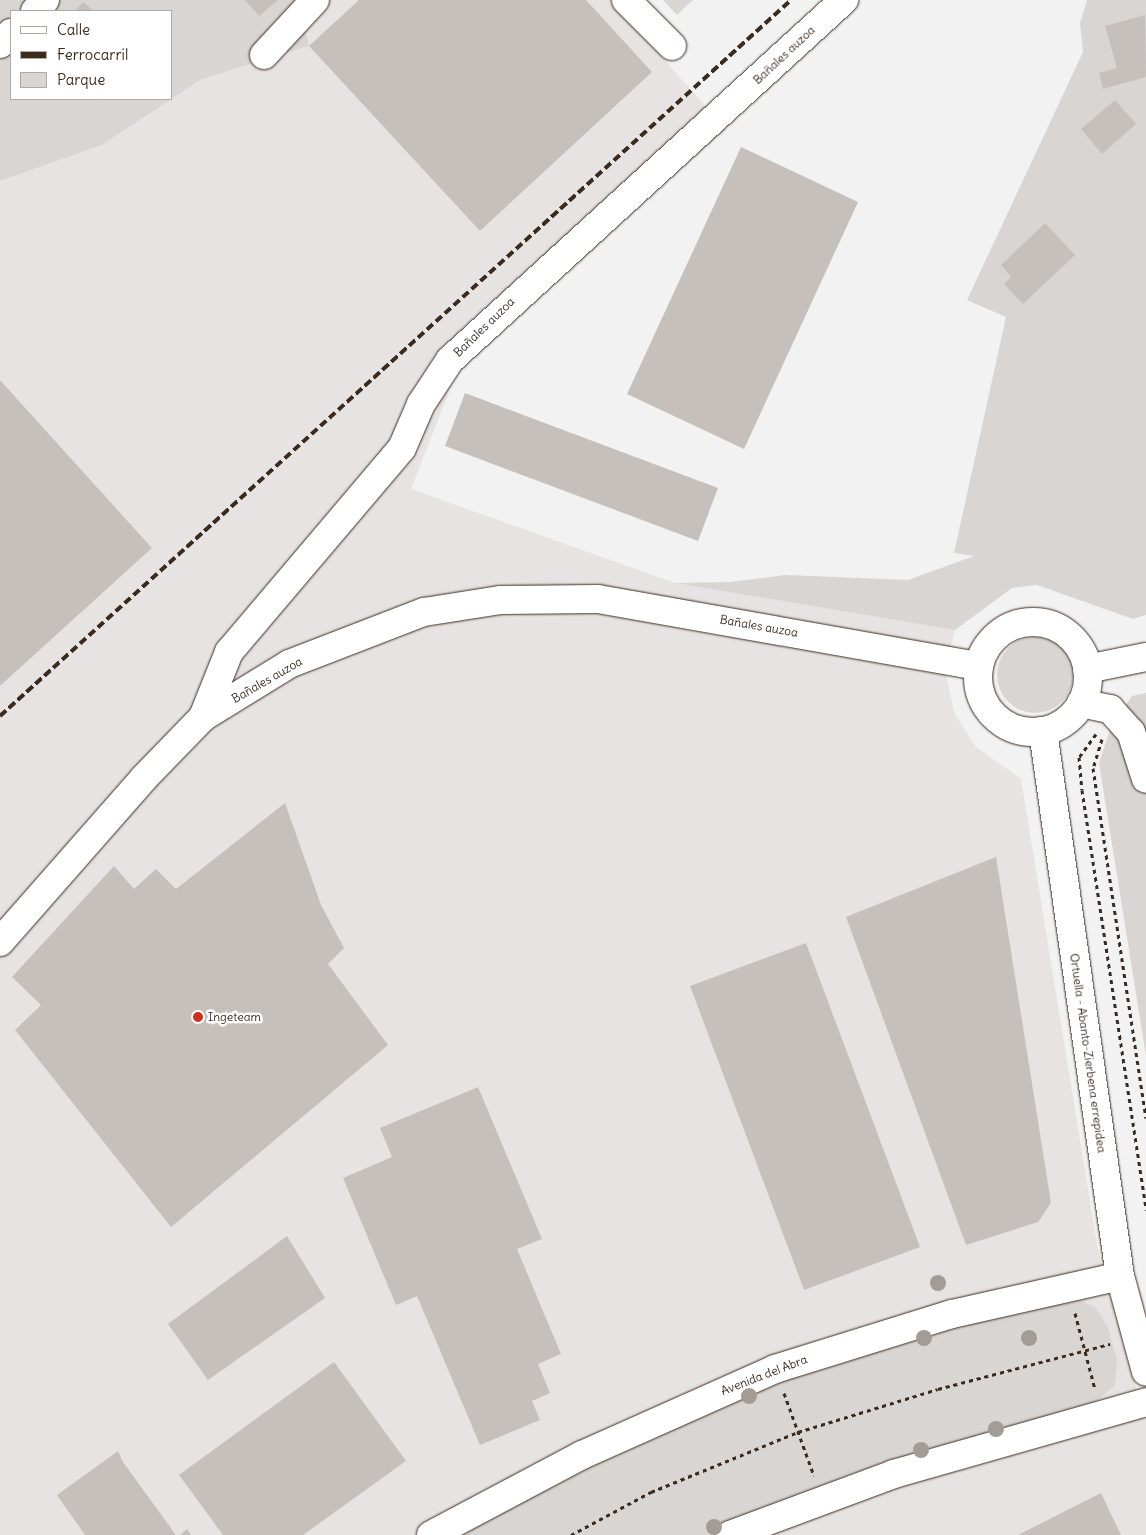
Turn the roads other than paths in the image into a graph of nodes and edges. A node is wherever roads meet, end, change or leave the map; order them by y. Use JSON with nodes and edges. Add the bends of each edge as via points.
{"nodes":[{"id":1,"x":45,"y":0,"type":"edge"},
{"id":2,"x":315,"y":0,"type":"edge"},
{"id":3,"x":626,"y":0,"type":"edge"},
{"id":4,"x":844,"y":0,"type":"edge"},
{"id":5,"x":36,"y":10,"type":"edge"},
{"id":6,"x":10,"y":34,"type":"edge"},
{"id":7,"x":0,"y":44,"type":"edge"},
{"id":8,"x":672,"y":46,"type":"dead end"},
{"id":9,"x":264,"y":55,"type":"dead end"},
{"id":10,"x":1146,"y":657,"type":"edge"},
{"id":11,"x":979,"y":666,"type":"junction"},
{"id":12,"x":1087,"y":669,"type":"junction"},
{"id":13,"x":1081,"y":702,"type":"junction"},
{"id":14,"x":203,"y":717,"type":"junction"},
{"id":15,"x":1043,"y":731,"type":"junction"},
{"id":16,"x":1146,"y":780,"type":"edge"},
{"id":17,"x":0,"y":942,"type":"edge"},
{"id":18,"x":1120,"y":1276,"type":"junction"},
{"id":19,"x":1146,"y":1372,"type":"edge"},
{"id":20,"x":1146,"y":1402,"type":"edge"},
{"id":21,"x":431,"y":1535,"type":"edge"},
{"id":22,"x":730,"y":1535,"type":"edge"}],
"edges":[{"from":1,"to":5,"type":"street"},
{"from":2,"to":9,"type":"street"},
{"from":3,"to":8,"type":"street"},
{"from":4,"to":14,"type":"street","name":"Bañales auzoa","via":[[450,360],[421,404],[402,448],[229,652]]},
{"from":6,"to":7,"type":"street"},
{"from":10,"to":12,"type":"street"},
{"from":11,"to":12,"type":"street","via":[[995,637],[1026,622],[1059,628],[1072,639]]},
{"from":11,"to":14,"type":"street","name":"Bañales auzoa","via":[[598,599],[501,600],[424,612],[348,638],[289,664]]},
{"from":11,"to":15,"type":"street","via":[[981,696],[999,721],[1028,732]]},
{"from":12,"to":13,"type":"street"},
{"from":13,"to":15,"type":"street","via":[[1072,716]]},
{"from":13,"to":16,"type":"street","via":[[1107,721],[1131,732]]},
{"from":14,"to":17,"type":"street","name":"Bañales auzoa","via":[[143,779]]},
{"from":15,"to":18,"type":"street","name":"Ortuella - Abanto-Zierbena errepidea"},
{"from":18,"to":19,"type":"street","name":"Ortuella - Abanto-Zierbena errepidea"},
{"from":18,"to":21,"type":"street","name":"Avenida del Abra","via":[[952,1314],[775,1369],[582,1455]]},
{"from":20,"to":22,"type":"street","via":[[997,1442],[821,1498]]}]}
